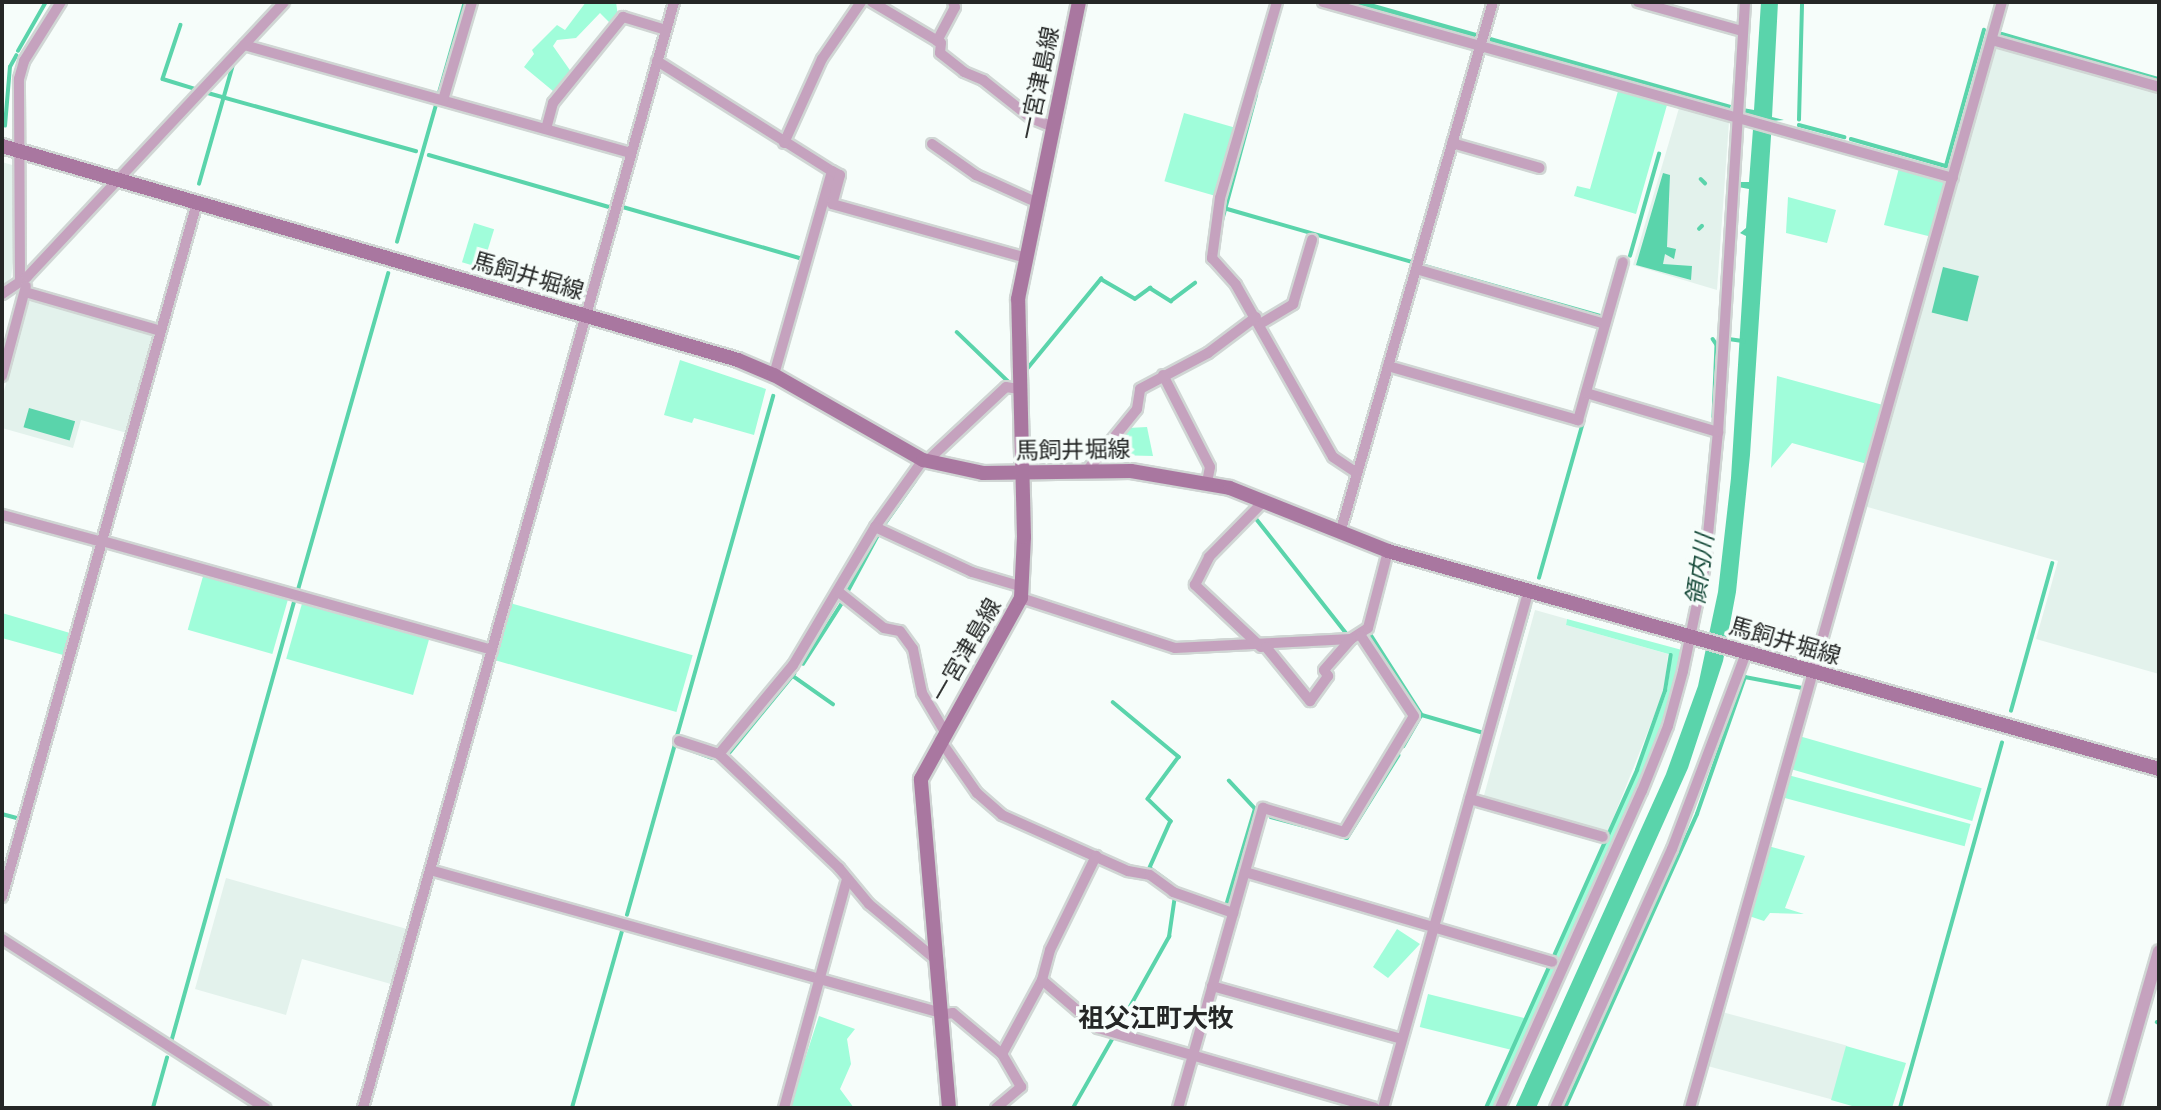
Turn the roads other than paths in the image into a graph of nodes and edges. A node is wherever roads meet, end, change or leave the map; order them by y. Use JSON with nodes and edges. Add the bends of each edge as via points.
{"nodes":[{"id":1,"x":284,"y":2,"type":"edge"},
{"id":2,"x":471,"y":2,"type":"edge"},
{"id":3,"x":674,"y":2,"type":"edge"},
{"id":4,"x":861,"y":2,"type":"edge"},
{"id":5,"x":872,"y":2,"type":"edge"},
{"id":6,"x":953,"y":2,"type":"edge"},
{"id":7,"x":1079,"y":2,"type":"edge"},
{"id":8,"x":1277,"y":2,"type":"edge"},
{"id":9,"x":1323,"y":2,"type":"edge"},
{"id":10,"x":1493,"y":2,"type":"edge"},
{"id":11,"x":1637,"y":2,"type":"edge"},
{"id":12,"x":1745,"y":2,"type":"edge"},
{"id":13,"x":2002,"y":2,"type":"edge"},
{"id":14,"x":56,"y":5,"type":"edge"},
{"id":15,"x":666,"y":30,"type":"junction"},
{"id":16,"x":1742,"y":31,"type":"junction"},
{"id":17,"x":1482,"y":40,"type":"junction"},
{"id":18,"x":1992,"y":40,"type":"junction"},
{"id":19,"x":937,"y":41,"type":"junction"},
{"id":20,"x":244,"y":45,"type":"junction"},
{"id":21,"x":657,"y":61,"type":"junction"},
{"id":22,"x":2159,"y":87,"type":"edge"},
{"id":23,"x":443,"y":100,"type":"junction"},
{"id":24,"x":1738,"y":118,"type":"junction"},
{"id":25,"x":1053,"y":127,"type":"junction"},
{"id":26,"x":546,"y":129,"type":"junction"},
{"id":27,"x":783,"y":143,"type":"junction"},
{"id":28,"x":1452,"y":143,"type":"junction"},
{"id":29,"x":932,"y":144,"type":"dead end"},
{"id":30,"x":2,"y":146,"type":"edge"},
{"id":31,"x":17,"y":150,"type":"junction"},
{"id":32,"x":631,"y":153,"type":"junction"},
{"id":33,"x":1540,"y":168,"type":"dead end"},
{"id":34,"x":832,"y":171,"type":"junction"},
{"id":35,"x":1953,"y":178,"type":"junction"},
{"id":36,"x":119,"y":180,"type":"junction"},
{"id":37,"x":197,"y":203,"type":"junction"},
{"id":38,"x":1038,"y":203,"type":"junction"},
{"id":39,"x":1312,"y":240,"type":"dead end"},
{"id":40,"x":1027,"y":258,"type":"junction"},
{"id":41,"x":1623,"y":262,"type":"dead end"},
{"id":42,"x":1416,"y":269,"type":"junction"},
{"id":43,"x":22,"y":287,"type":"junction"},
{"id":44,"x":2,"y":294,"type":"edge"},
{"id":45,"x":586,"y":316,"type":"junction"},
{"id":46,"x":1258,"y":320,"type":"junction"},
{"id":47,"x":1605,"y":324,"type":"junction"},
{"id":48,"x":161,"y":331,"type":"junction"},
{"id":49,"x":1388,"y":366,"type":"junction"},
{"id":50,"x":774,"y":375,"type":"junction"},
{"id":51,"x":2,"y":376,"type":"edge"},
{"id":52,"x":1163,"y":376,"type":"junction"},
{"id":53,"x":1018,"y":389,"type":"junction"},
{"id":54,"x":1586,"y":393,"type":"junction"},
{"id":55,"x":1718,"y":432,"type":"junction"},
{"id":56,"x":925,"y":461,"type":"junction"},
{"id":57,"x":1086,"y":472,"type":"junction"},
{"id":58,"x":1357,"y":473,"type":"junction"},
{"id":59,"x":1022,"y":474,"type":"junction"},
{"id":60,"x":1207,"y":483,"type":"junction"},
{"id":61,"x":1263,"y":502,"type":"junction"},
{"id":62,"x":2,"y":515,"type":"edge"},
{"id":63,"x":875,"y":527,"type":"junction"},
{"id":64,"x":1340,"y":533,"type":"junction"},
{"id":65,"x":102,"y":542,"type":"junction"},
{"id":66,"x":1388,"y":551,"type":"junction"},
{"id":67,"x":1022,"y":592,"type":"junction"},
{"id":68,"x":840,"y":593,"type":"junction"},
{"id":69,"x":1528,"y":593,"type":"junction"},
{"id":70,"x":1356,"y":638,"type":"junction"},
{"id":71,"x":1691,"y":638,"type":"junction"},
{"id":72,"x":1264,"y":647,"type":"junction"},
{"id":73,"x":492,"y":650,"type":"junction"},
{"id":74,"x":1746,"y":653,"type":"junction"},
{"id":75,"x":1813,"y":672,"type":"junction"},
{"id":76,"x":942,"y":736,"type":"junction"},
{"id":77,"x":680,"y":741,"type":"dead end"},
{"id":78,"x":719,"y":754,"type":"junction"},
{"id":79,"x":2159,"y":769,"type":"edge"},
{"id":80,"x":1470,"y":799,"type":"junction"},
{"id":81,"x":1603,"y":837,"type":"dead end"},
{"id":82,"x":1096,"y":856,"type":"junction"},
{"id":83,"x":430,"y":870,"type":"junction"},
{"id":84,"x":1245,"y":872,"type":"junction"},
{"id":85,"x":847,"y":880,"type":"junction"},
{"id":86,"x":2,"y":897,"type":"edge"},
{"id":87,"x":1233,"y":913,"type":"junction"},
{"id":88,"x":1434,"y":927,"type":"junction"},
{"id":89,"x":2,"y":939,"type":"edge"},
{"id":90,"x":2159,"y":954,"type":"edge"},
{"id":91,"x":934,"y":958,"type":"junction"},
{"id":92,"x":1552,"y":962,"type":"dead end"},
{"id":93,"x":820,"y":979,"type":"junction"},
{"id":94,"x":1042,"y":980,"type":"junction"},
{"id":95,"x":1212,"y":986,"type":"junction"},
{"id":96,"x":939,"y":1014,"type":"junction"},
{"id":97,"x":1402,"y":1039,"type":"junction"},
{"id":98,"x":1002,"y":1054,"type":"junction"},
{"id":99,"x":1192,"y":1057,"type":"junction"},
{"id":100,"x":265,"y":1108,"type":"edge"},
{"id":101,"x":363,"y":1108,"type":"edge"},
{"id":102,"x":784,"y":1108,"type":"edge"},
{"id":103,"x":949,"y":1108,"type":"edge"},
{"id":104,"x":996,"y":1108,"type":"edge"},
{"id":105,"x":1178,"y":1108,"type":"edge"},
{"id":106,"x":1375,"y":1108,"type":"edge"},
{"id":107,"x":1383,"y":1108,"type":"edge"},
{"id":108,"x":1500,"y":1108,"type":"edge"},
{"id":109,"x":1555,"y":1108,"type":"edge"},
{"id":110,"x":1690,"y":1108,"type":"edge"},
{"id":111,"x":2114,"y":1108,"type":"edge"}],
"edges":[{"from":1,"to":20,"type":"street"},
{"from":2,"to":23,"type":"street"},
{"from":3,"to":15,"type":"street"},
{"from":4,"to":27,"type":"street","via":[[822,59]]},
{"from":5,"to":19,"type":"street"},
{"from":6,"to":19,"type":"street"},
{"from":7,"to":25,"type":"main road","name":"一宮津島線"},
{"from":8,"to":46,"type":"street","via":[[1220,198],[1212,258]]},
{"from":9,"to":17,"type":"street"},
{"from":10,"to":17,"type":"street"},
{"from":11,"to":16,"type":"street"},
{"from":12,"to":16,"type":"street"},
{"from":13,"to":18,"type":"street"},
{"from":14,"to":31,"type":"street","via":[[24,61],[19,79]]},
{"from":15,"to":21,"type":"street"},
{"from":15,"to":26,"type":"street","via":[[623,17],[553,103]]},
{"from":16,"to":24,"type":"street"},
{"from":17,"to":24,"type":"street"},
{"from":17,"to":28,"type":"street"},
{"from":18,"to":22,"type":"street"},
{"from":18,"to":35,"type":"street"},
{"from":19,"to":25,"type":"street","via":[[940,53],[964,72],[983,80],[1031,118]]},
{"from":20,"to":23,"type":"street"},
{"from":20,"to":36,"type":"street"},
{"from":21,"to":27,"type":"street"},
{"from":21,"to":32,"type":"street"},
{"from":23,"to":26,"type":"street"},
{"from":24,"to":35,"type":"street"},
{"from":24,"to":55,"type":"street"},
{"from":25,"to":38,"type":"main road","name":"一宮津島線"},
{"from":26,"to":32,"type":"street"},
{"from":27,"to":34,"type":"street"},
{"from":28,"to":33,"type":"street"},
{"from":28,"to":42,"type":"street"},
{"from":29,"to":38,"type":"street","via":[[976,175]]},
{"from":30,"to":31,"type":"main road","name":"馬飼井堀線"},
{"from":31,"to":36,"type":"main road","name":"馬飼井堀線"},
{"from":31,"to":43,"type":"street"},
{"from":32,"to":45,"type":"street"},
{"from":34,"to":40,"type":"street","via":[[840,175],[832,204]]},
{"from":34,"to":50,"type":"street"},
{"from":35,"to":75,"type":"street"},
{"from":36,"to":37,"type":"main road","name":"馬飼井堀線"},
{"from":36,"to":43,"type":"street"},
{"from":37,"to":45,"type":"main road","name":"馬飼井堀線"},
{"from":37,"to":48,"type":"street"},
{"from":38,"to":40,"type":"main road","name":"一宮津島線"},
{"from":39,"to":46,"type":"street","via":[[1293,304]]},
{"from":40,"to":53,"type":"main road","name":"一宮津島線","via":[[1018,299]]},
{"from":41,"to":47,"type":"street"},
{"from":42,"to":47,"type":"street"},
{"from":42,"to":49,"type":"street"},
{"from":43,"to":44,"type":"street"},
{"from":43,"to":48,"type":"street"},
{"from":43,"to":51,"type":"street"},
{"from":45,"to":50,"type":"main road","name":"馬飼井堀線","via":[[738,360]]},
{"from":45,"to":73,"type":"street"},
{"from":46,"to":52,"type":"street"},
{"from":46,"to":58,"type":"street","via":[[1333,457]]},
{"from":47,"to":54,"type":"street"},
{"from":48,"to":65,"type":"street"},
{"from":49,"to":54,"type":"street","via":[[1578,420]]},
{"from":49,"to":58,"type":"street"},
{"from":50,"to":56,"type":"main road","name":"馬飼井堀線"},
{"from":52,"to":57,"type":"street","via":[[1140,389],[1137,409]]},
{"from":52,"to":60,"type":"street","via":[[1210,467]]},
{"from":53,"to":56,"type":"street","via":[[1006,387]]},
{"from":53,"to":59,"type":"main road","name":"一宮津島線"},
{"from":54,"to":55,"type":"street"},
{"from":55,"to":71,"type":"street","via":[[1705,565]]},
{"from":56,"to":59,"type":"main road","name":"馬飼井堀線","via":[[983,473]]},
{"from":56,"to":63,"type":"street"},
{"from":57,"to":59,"type":"main road","name":"馬飼井堀線"},
{"from":57,"to":60,"type":"main road","name":"馬飼井堀線","via":[[1130,471]]},
{"from":58,"to":64,"type":"street"},
{"from":59,"to":67,"type":"main road","name":"一宮津島線"},
{"from":60,"to":61,"type":"main road","name":"馬飼井堀線"},
{"from":61,"to":64,"type":"main road","name":"馬飼井堀線"},
{"from":61,"to":72,"type":"street","via":[[1209,557],[1195,585]]},
{"from":62,"to":65,"type":"street"},
{"from":63,"to":67,"type":"street"},
{"from":63,"to":68,"type":"street"},
{"from":64,"to":66,"type":"main road","name":"馬飼井堀線"},
{"from":65,"to":73,"type":"street"},
{"from":65,"to":86,"type":"street"},
{"from":66,"to":69,"type":"main road","name":"馬飼井堀線"},
{"from":66,"to":70,"type":"street","via":[[1368,628]]},
{"from":67,"to":72,"type":"street","via":[[1151,644]]},
{"from":67,"to":76,"type":"main road","name":"一宮津島線"},
{"from":68,"to":76,"type":"street","via":[[884,628],[900,631],[913,649],[922,693]]},
{"from":68,"to":78,"type":"street","via":[[793,665]]},
{"from":69,"to":71,"type":"main road","name":"馬飼井堀線"},
{"from":69,"to":80,"type":"street"},
{"from":70,"to":72,"type":"street"},
{"from":70,"to":72,"type":"street","via":[[1324,670],[1328,676],[1310,701]]},
{"from":70,"to":84,"type":"street","via":[[1414,716],[1344,832],[1263,808]]},
{"from":71,"to":74,"type":"main road","name":"馬飼井堀線"},
{"from":71,"to":108,"type":"street","via":[[1668,726],[1651,769]]},
{"from":73,"to":83,"type":"street"},
{"from":74,"to":75,"type":"main road","name":"馬飼井堀線"},
{"from":74,"to":109,"type":"street","via":[[1672,849]]},
{"from":75,"to":79,"type":"main road","name":"馬飼井堀線"},
{"from":75,"to":110,"type":"street"},
{"from":76,"to":82,"type":"street","via":[[977,793],[1002,815]]},
{"from":76,"to":91,"type":"main road","name":"一宮津島線","via":[[921,779],[919,795]]},
{"from":77,"to":78,"type":"street"},
{"from":78,"to":85,"type":"street"},
{"from":80,"to":81,"type":"street"},
{"from":80,"to":88,"type":"street"},
{"from":82,"to":87,"type":"street","via":[[1128,871],[1150,874],[1173,892]]},
{"from":82,"to":94,"type":"street","via":[[1050,950]]},
{"from":83,"to":93,"type":"street"},
{"from":83,"to":101,"type":"street"},
{"from":84,"to":87,"type":"street"},
{"from":84,"to":88,"type":"street"},
{"from":85,"to":91,"type":"street"},
{"from":85,"to":93,"type":"street"},
{"from":87,"to":95,"type":"street"},
{"from":88,"to":92,"type":"street"},
{"from":88,"to":97,"type":"street"},
{"from":89,"to":100,"type":"street"},
{"from":90,"to":111,"type":"street"},
{"from":91,"to":96,"type":"main road","name":"一宮津島線"},
{"from":93,"to":96,"type":"street"},
{"from":93,"to":102,"type":"street"},
{"from":94,"to":98,"type":"street"},
{"from":94,"to":99,"type":"street","via":[[1098,1028]]},
{"from":95,"to":97,"type":"street"},
{"from":95,"to":99,"type":"street"},
{"from":96,"to":98,"type":"street","via":[[953,1013]]},
{"from":96,"to":103,"type":"main road","name":"一宮津島線"},
{"from":97,"to":107,"type":"street"},
{"from":98,"to":104,"type":"street","via":[[1021,1087]]},
{"from":99,"to":105,"type":"street"},
{"from":99,"to":106,"type":"street"}]}
